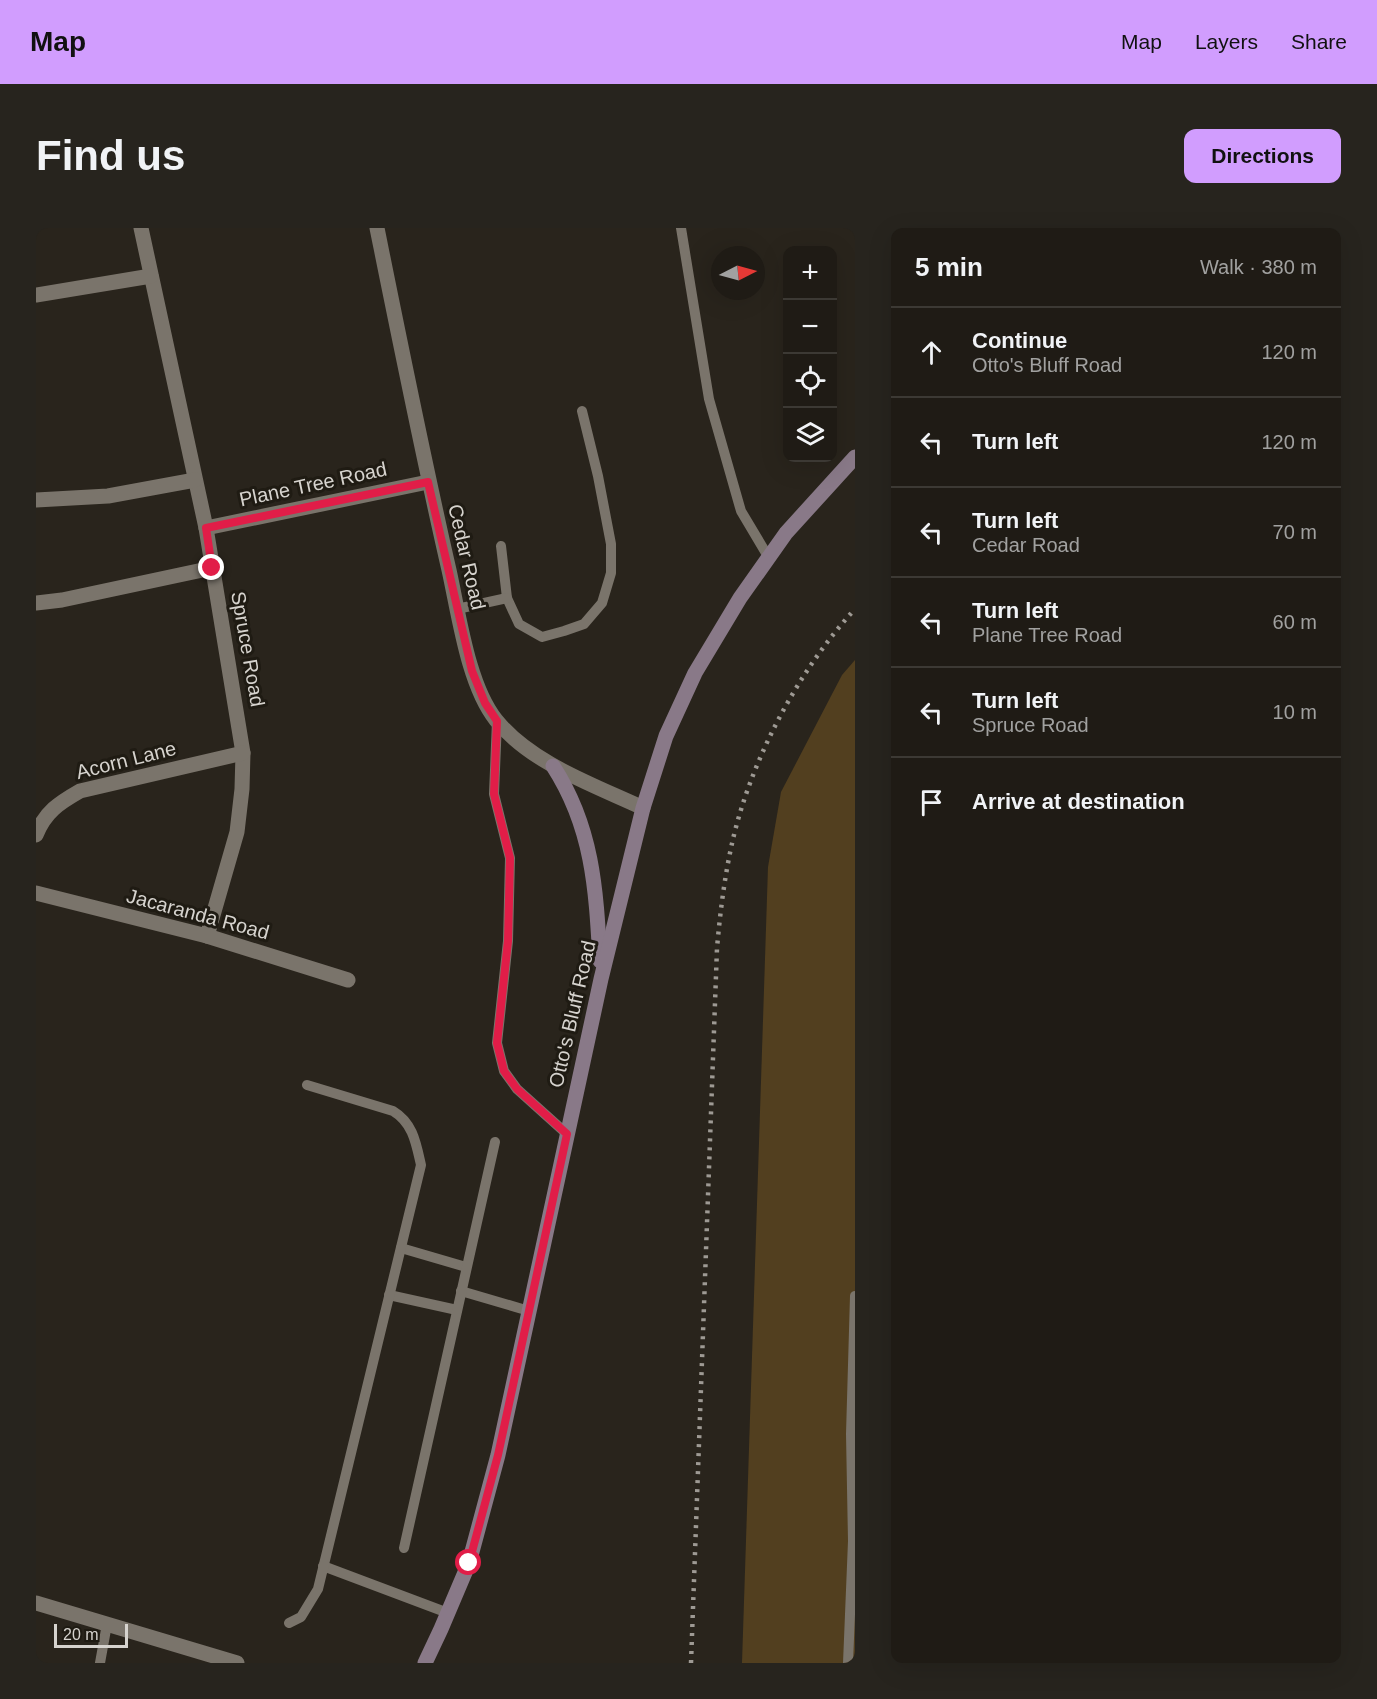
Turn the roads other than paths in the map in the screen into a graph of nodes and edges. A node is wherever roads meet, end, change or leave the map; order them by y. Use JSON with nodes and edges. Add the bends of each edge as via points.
{"nodes":[{"id":1,"x":141,"y":228,"type":"edge"},
{"id":2,"x":377,"y":228,"type":"edge"},
{"id":3,"x":681,"y":228,"type":"edge"},
{"id":4,"x":151,"y":276,"type":"junction"},
{"id":5,"x":36,"y":295,"type":"edge"},
{"id":6,"x":582,"y":411,"type":"dead end"},
{"id":7,"x":855,"y":457,"type":"edge"},
{"id":8,"x":195,"y":480,"type":"junction"},
{"id":9,"x":428,"y":482,"type":"junction"},
{"id":10,"x":36,"y":500,"type":"edge"},
{"id":11,"x":206,"y":528,"type":"junction"},
{"id":12,"x":501,"y":546,"type":"dead end"},
{"id":13,"x":769,"y":558,"type":"junction"},
{"id":14,"x":212,"y":568,"type":"junction"},
{"id":15,"x":507,"y":598,"type":"junction"},
{"id":16,"x":36,"y":603,"type":"edge"},
{"id":17,"x":457,"y":609,"type":"junction"},
{"id":18,"x":497,"y":721,"type":"junction"},
{"id":19,"x":243,"y":753,"type":"junction"},
{"id":20,"x":553,"y":766,"type":"junction"},
{"id":21,"x":644,"y":808,"type":"junction"},
{"id":22,"x":36,"y":835,"type":"edge"},
{"id":23,"x":36,"y":893,"type":"edge"},
{"id":24,"x":207,"y":936,"type":"junction"},
{"id":25,"x":600,"y":979,"type":"junction"},
{"id":26,"x":348,"y":980,"type":"dead end"},
{"id":27,"x":308,"y":1085,"type":"dead end"},
{"id":28,"x":567,"y":1134,"type":"junction"},
{"id":29,"x":495,"y":1142,"type":"dead end"},
{"id":30,"x":400,"y":1248,"type":"junction"},
{"id":31,"x":466,"y":1267,"type":"junction"},
{"id":32,"x":461,"y":1291,"type":"junction"},
{"id":33,"x":389,"y":1295,"type":"junction"},
{"id":34,"x":855,"y":1296,"type":"edge"},
{"id":35,"x":457,"y":1310,"type":"junction"},
{"id":36,"x":529,"y":1311,"type":"junction"},
{"id":37,"x":404,"y":1548,"type":"dead end"},
{"id":38,"x":323,"y":1566,"type":"junction"},
{"id":39,"x":36,"y":1603,"type":"edge"},
{"id":40,"x":448,"y":1613,"type":"junction"},
{"id":41,"x":289,"y":1623,"type":"dead end"},
{"id":42,"x":107,"y":1624,"type":"junction"},
{"id":43,"x":100,"y":1663,"type":"edge"},
{"id":44,"x":237,"y":1663,"type":"edge"},
{"id":45,"x":424,"y":1663,"type":"edge"},
{"id":46,"x":848,"y":1663,"type":"edge"}],
"edges":[{"from":1,"to":4,"type":"street","name":"Spruce Road"},
{"from":2,"to":9,"type":"street","name":"Cedar Road"},
{"from":3,"to":13,"type":"lane","via":[[709,399],[741,511]]},
{"from":4,"to":5,"type":"street"},
{"from":4,"to":8,"type":"street","name":"Spruce Road"},
{"from":6,"to":15,"type":"lane","via":[[610,544],[611,573],[602,603],[584,624],[542,637],[519,624]]},
{"from":7,"to":13,"type":"main road","name":"Otto's Bluff Road","via":[[786,533]]},
{"from":8,"to":10,"type":"street","via":[[108,496]]},
{"from":8,"to":11,"type":"street","name":"Spruce Road"},
{"from":9,"to":11,"type":"street","name":"Plane Tree Road"},
{"from":9,"to":17,"type":"street","name":"Cedar Road"},
{"from":11,"to":14,"type":"street","name":"Spruce Road"},
{"from":12,"to":15,"type":"lane"},
{"from":13,"to":21,"type":"main road","name":"Otto's Bluff Road","via":[[695,673],[666,736]]},
{"from":14,"to":16,"type":"street"},
{"from":14,"to":19,"type":"street","name":"Spruce Road"},
{"from":15,"to":17,"type":"lane"},
{"from":17,"to":18,"type":"street","name":"Cedar Road","via":[[472,671]]},
{"from":18,"to":20,"type":"street","name":"Cedar Road","via":[[517,741]]},
{"from":18,"to":28,"type":"lane","via":[[494,794],[510,858],[508,941],[497,1043],[504,1071],[517,1089]]},
{"from":19,"to":22,"type":"street","name":"Acorn Lane","via":[[80,791],[56,805]]},
{"from":19,"to":24,"type":"street","name":"Spruce Road","via":[[237,832]]},
{"from":20,"to":21,"type":"street","name":"Cedar Road"},
{"from":20,"to":25,"type":"main road","via":[[584,830],[593,869]]},
{"from":21,"to":25,"type":"main road","name":"Otto's Bluff Road"},
{"from":23,"to":24,"type":"street","name":"Jacaranda Road"},
{"from":24,"to":26,"type":"street","name":"Jacaranda Road"},
{"from":25,"to":28,"type":"main road","name":"Otto's Bluff Road"},
{"from":27,"to":30,"type":"lane","via":[[405,1118],[421,1165]]},
{"from":28,"to":36,"type":"main road","name":"Otto's Bluff Road"},
{"from":29,"to":31,"type":"lane"},
{"from":30,"to":31,"type":"lane"},
{"from":30,"to":33,"type":"lane"},
{"from":31,"to":32,"type":"lane"},
{"from":32,"to":35,"type":"lane"},
{"from":32,"to":36,"type":"lane"},
{"from":33,"to":35,"type":"lane"},
{"from":33,"to":38,"type":"lane"},
{"from":34,"to":46,"type":"lane"},
{"from":35,"to":37,"type":"lane"},
{"from":36,"to":40,"type":"main road","name":"Otto's Bluff Road","via":[[498,1455],[469,1563]]},
{"from":38,"to":40,"type":"lane"},
{"from":38,"to":41,"type":"lane","via":[[318,1589],[300,1617]]},
{"from":39,"to":42,"type":"street"},
{"from":40,"to":45,"type":"main road","name":"Otto's Bluff Road"},
{"from":42,"to":43,"type":"lane"},
{"from":42,"to":44,"type":"street"}]}
